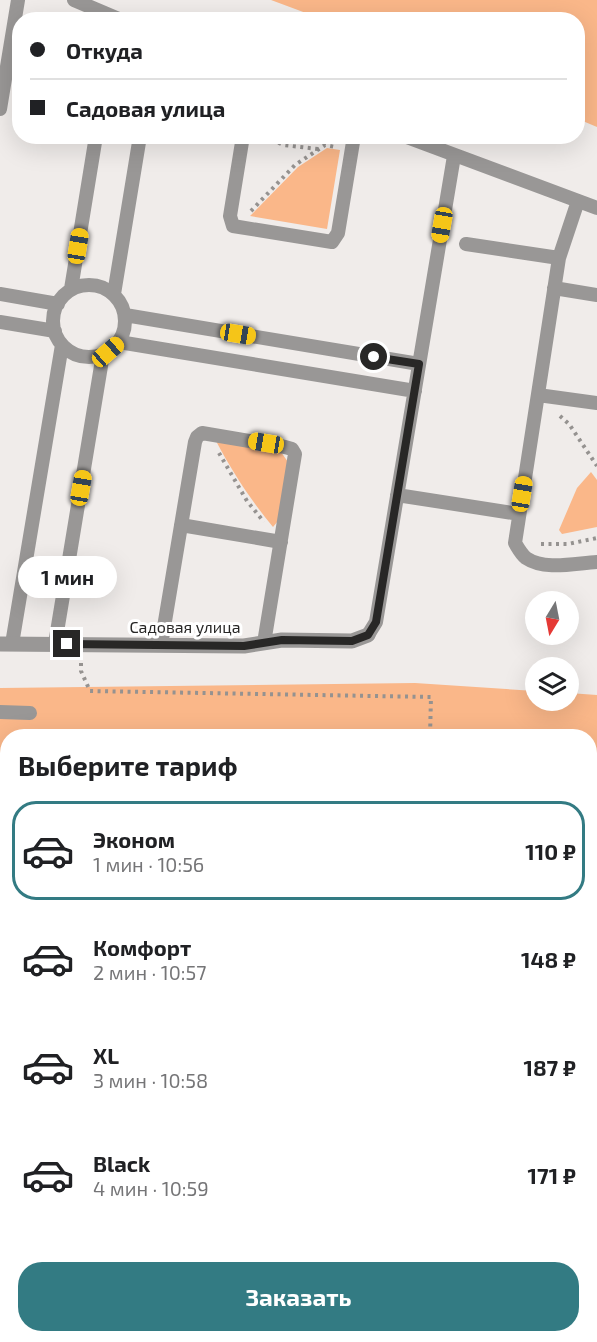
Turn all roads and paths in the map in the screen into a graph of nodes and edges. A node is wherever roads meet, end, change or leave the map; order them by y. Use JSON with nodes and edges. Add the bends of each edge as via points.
{"nodes":[{"id":1,"x":74,"y":0,"type":"edge"},
{"id":2,"x":102,"y":12,"type":"edge"},
{"id":3,"x":12,"y":36,"type":"edge"},
{"id":4,"x":0,"y":109,"type":"edge"},
{"id":5,"x":95,"y":144,"type":"edge"},
{"id":6,"x":139,"y":144,"type":"edge"},
{"id":7,"x":242,"y":144,"type":"edge"},
{"id":8,"x":281,"y":144,"type":"edge"},
{"id":9,"x":339,"y":144,"type":"edge"},
{"id":10,"x":353,"y":144,"type":"edge"},
{"id":11,"x":424,"y":144,"type":"edge"},
{"id":12,"x":319,"y":149,"type":"junction"},
{"id":13,"x":454,"y":156,"type":"junction"},
{"id":14,"x":578,"y":201,"type":"junction"},
{"id":15,"x":597,"y":208,"type":"edge"},
{"id":16,"x":236,"y":226,"type":"junction"},
{"id":17,"x":466,"y":244,"type":"dead end"},
{"id":18,"x":559,"y":258,"type":"junction"},
{"id":19,"x":554,"y":288,"type":"junction"},
{"id":20,"x":71,"y":289,"type":"junction"},
{"id":21,"x":0,"y":294,"type":"edge"},
{"id":22,"x":114,"y":294,"type":"junction"},
{"id":23,"x":597,"y":296,"type":"edge"},
{"id":24,"x":58,"y":304,"type":"junction"},
{"id":25,"x":125,"y":315,"type":"junction"},
{"id":26,"x":0,"y":322,"type":"edge"},
{"id":27,"x":54,"y":331,"type":"junction"},
{"id":28,"x":119,"y":342,"type":"junction"},
{"id":29,"x":62,"y":345,"type":"junction"},
{"id":30,"x":104,"y":354,"type":"junction"},
{"id":31,"x":419,"y":364,"type":"junction"},
{"id":32,"x":415,"y":391,"type":"junction"},
{"id":33,"x":538,"y":395,"type":"junction"},
{"id":34,"x":597,"y":403,"type":"edge"},
{"id":35,"x":209,"y":434,"type":"junction"},
{"id":36,"x":595,"y":460,"type":"edge"},
{"id":37,"x":597,"y":466,"type":"edge"},
{"id":38,"x":398,"y":495,"type":"junction"},
{"id":39,"x":519,"y":514,"type":"junction"},
{"id":40,"x":181,"y":525,"type":"junction"},
{"id":41,"x":597,"y":538,"type":"edge"},
{"id":42,"x":281,"y":542,"type":"junction"},
{"id":43,"x":515,"y":543,"type":"junction"},
{"id":44,"x":597,"y":562,"type":"edge"},
{"id":45,"x":368,"y":635,"type":"joint"},
{"id":46,"x":264,"y":643,"type":"junction"},
{"id":47,"x":6,"y":644,"type":"edge"},
{"id":48,"x":55,"y":644,"type":"junction"},
{"id":49,"x":80,"y":644,"type":"junction"},
{"id":50,"x":161,"y":645,"type":"junction"},
{"id":51,"x":0,"y":712,"type":"edge"},
{"id":52,"x":30,"y":713,"type":"dead end"},
{"id":53,"x":430,"y":729,"type":"edge"}],
"edges":[{"from":1,"to":2,"type":"lane"},
{"from":3,"to":4,"type":"lane"},
{"from":5,"to":20,"type":"lane"},
{"from":6,"to":22,"type":"lane"},
{"from":7,"to":16,"type":"lane","via":[[230,216],[230,222]]},
{"from":8,"to":12,"type":"path"},
{"from":9,"to":12,"type":"path"},
{"from":10,"to":16,"type":"lane","via":[[338,234],[332,242]]},
{"from":11,"to":13,"type":"lane"},
{"from":12,"to":16,"type":"path","via":[[296,165]]},
{"from":13,"to":14,"type":"lane"},
{"from":13,"to":31,"type":"lane"},
{"from":14,"to":15,"type":"lane"},
{"from":14,"to":18,"type":"lane"},
{"from":17,"to":18,"type":"lane"},
{"from":18,"to":19,"type":"lane"},
{"from":19,"to":23,"type":"lane"},
{"from":19,"to":33,"type":"lane"},
{"from":20,"to":22,"type":"lane","via":[[96,285]]},
{"from":20,"to":24,"type":"lane"},
{"from":21,"to":24,"type":"lane"},
{"from":22,"to":25,"type":"lane"},
{"from":24,"to":27,"type":"lane"},
{"from":25,"to":28,"type":"lane"},
{"from":25,"to":31,"type":"lane"},
{"from":26,"to":27,"type":"lane"},
{"from":27,"to":29,"type":"lane"},
{"from":28,"to":30,"type":"lane"},
{"from":28,"to":32,"type":"lane"},
{"from":29,"to":30,"type":"lane","via":[[83,357]]},
{"from":29,"to":47,"type":"lane"},
{"from":30,"to":48,"type":"lane"},
{"from":31,"to":32,"type":"lane"},
{"from":32,"to":38,"type":"lane"},
{"from":33,"to":34,"type":"lane"},
{"from":33,"to":36,"type":"path","via":[[569,424]]},
{"from":33,"to":39,"type":"lane"},
{"from":35,"to":40,"type":"lane","via":[[197,436],[195,442]]},
{"from":35,"to":42,"type":"path","via":[[231,477]]},
{"from":35,"to":42,"type":"lane","via":[[292,449],[295,454]]},
{"from":36,"to":37,"type":"path"},
{"from":38,"to":39,"type":"lane"},
{"from":38,"to":45,"type":"lane","via":[[376,622]]},
{"from":39,"to":43,"type":"lane"},
{"from":40,"to":42,"type":"lane"},
{"from":40,"to":50,"type":"lane"},
{"from":41,"to":43,"type":"path","via":[[568,544]]},
{"from":42,"to":46,"type":"lane"},
{"from":43,"to":44,"type":"lane","via":[[524,557],[534,562]]},
{"from":45,"to":46,"type":"street","name":"Садовая улица","via":[[352,641]]},
{"from":46,"to":50,"type":"street","name":"Садовая улица"},
{"from":47,"to":48,"type":"street","name":"Садовая улица"},
{"from":48,"to":49,"type":"street","name":"Садовая улица"},
{"from":49,"to":50,"type":"street","name":"Садовая улица"},
{"from":49,"to":53,"type":"path","via":[[81,671],[90,691],[431,697]]},
{"from":51,"to":52,"type":"lane"}]}
